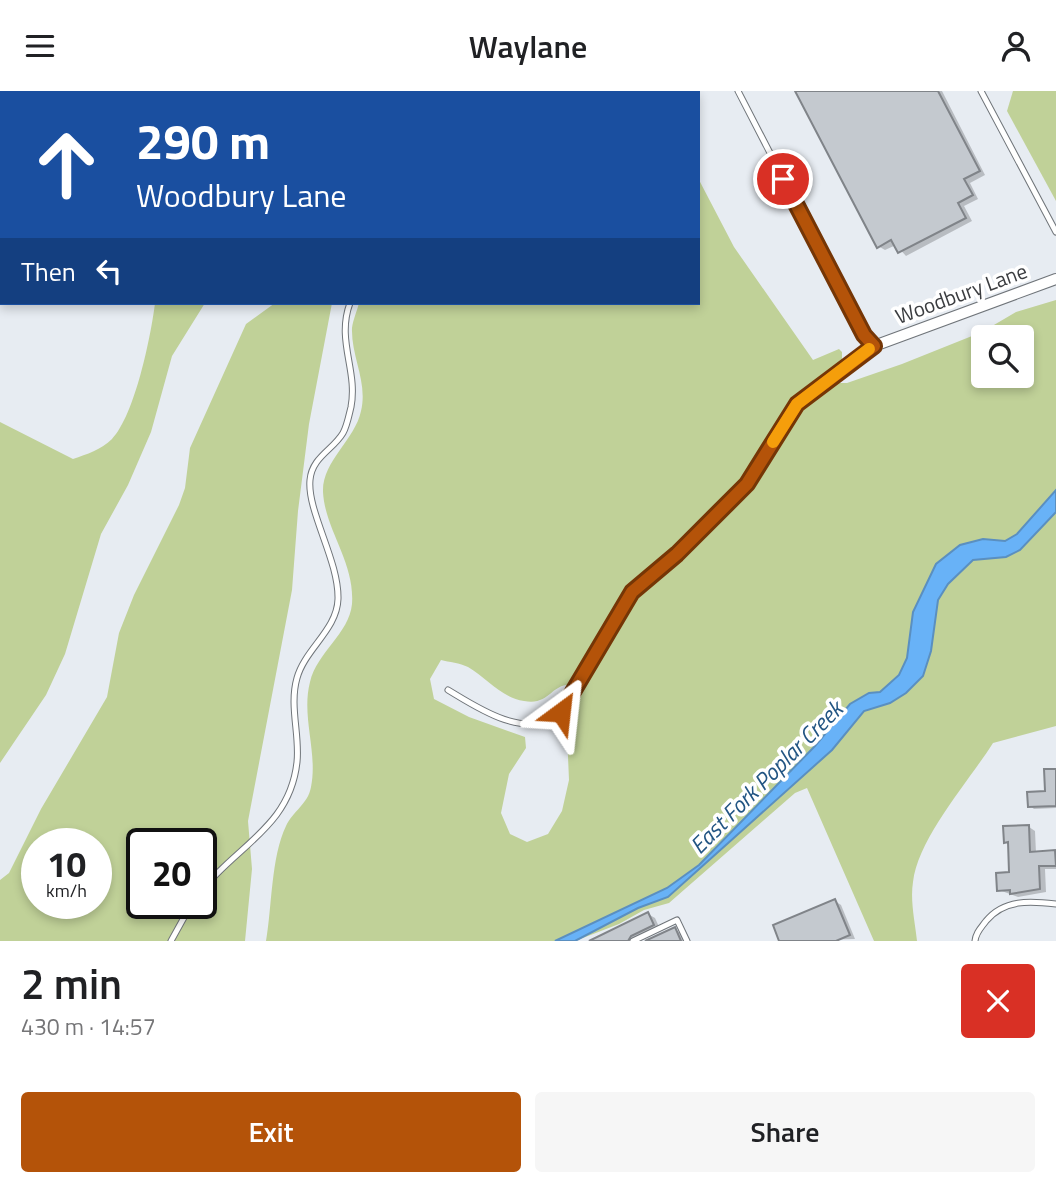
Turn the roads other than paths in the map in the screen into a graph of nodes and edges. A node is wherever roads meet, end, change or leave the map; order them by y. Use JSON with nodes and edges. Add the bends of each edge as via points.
{"nodes":[{"id":1,"x":738,"y":91,"type":"edge"},
{"id":2,"x":981,"y":91,"type":"edge"},
{"id":3,"x":1056,"y":232,"type":"edge"},
{"id":4,"x":1056,"y":279,"type":"edge"},
{"id":5,"x":349,"y":305,"type":"edge"},
{"id":6,"x":874,"y":346,"type":"junction"},
{"id":7,"x":845,"y":366,"type":"joint"},
{"id":8,"x":448,"y":690,"type":"dead end"},
{"id":9,"x":217,"y":872,"type":"edge"},
{"id":10,"x":1056,"y":904,"type":"edge"},
{"id":11,"x":183,"y":919,"type":"edge"},
{"id":12,"x":171,"y":941,"type":"edge"},
{"id":13,"x":632,"y":941,"type":"edge"},
{"id":14,"x":687,"y":941,"type":"edge"},
{"id":15,"x":975,"y":941,"type":"edge"}],
"edges":[{"from":1,"to":6,"type":"lane","via":[[864,335]]},
{"from":2,"to":3,"type":"lane"},
{"from":4,"to":6,"type":"street","name":"Woodbury Lane"},
{"from":5,"to":9,"type":"lane","via":[[343,338],[352,377],[351,405],[343,433],[316,461],[309,481],[336,577],[335,614],[296,681],[298,749],[288,801]]},
{"from":6,"to":7,"type":"street","name":"Woodbury Lane"},
{"from":7,"to":8,"type":"lane","via":[[797,404],[747,484],[632,592],[557,717],[534,722],[500,719]]},
{"from":10,"to":15,"type":"lane","via":[[1024,901],[1006,906],[990,916]]},
{"from":11,"to":12,"type":"lane"},
{"from":13,"to":14,"type":"lane","via":[[677,920]]}]}
